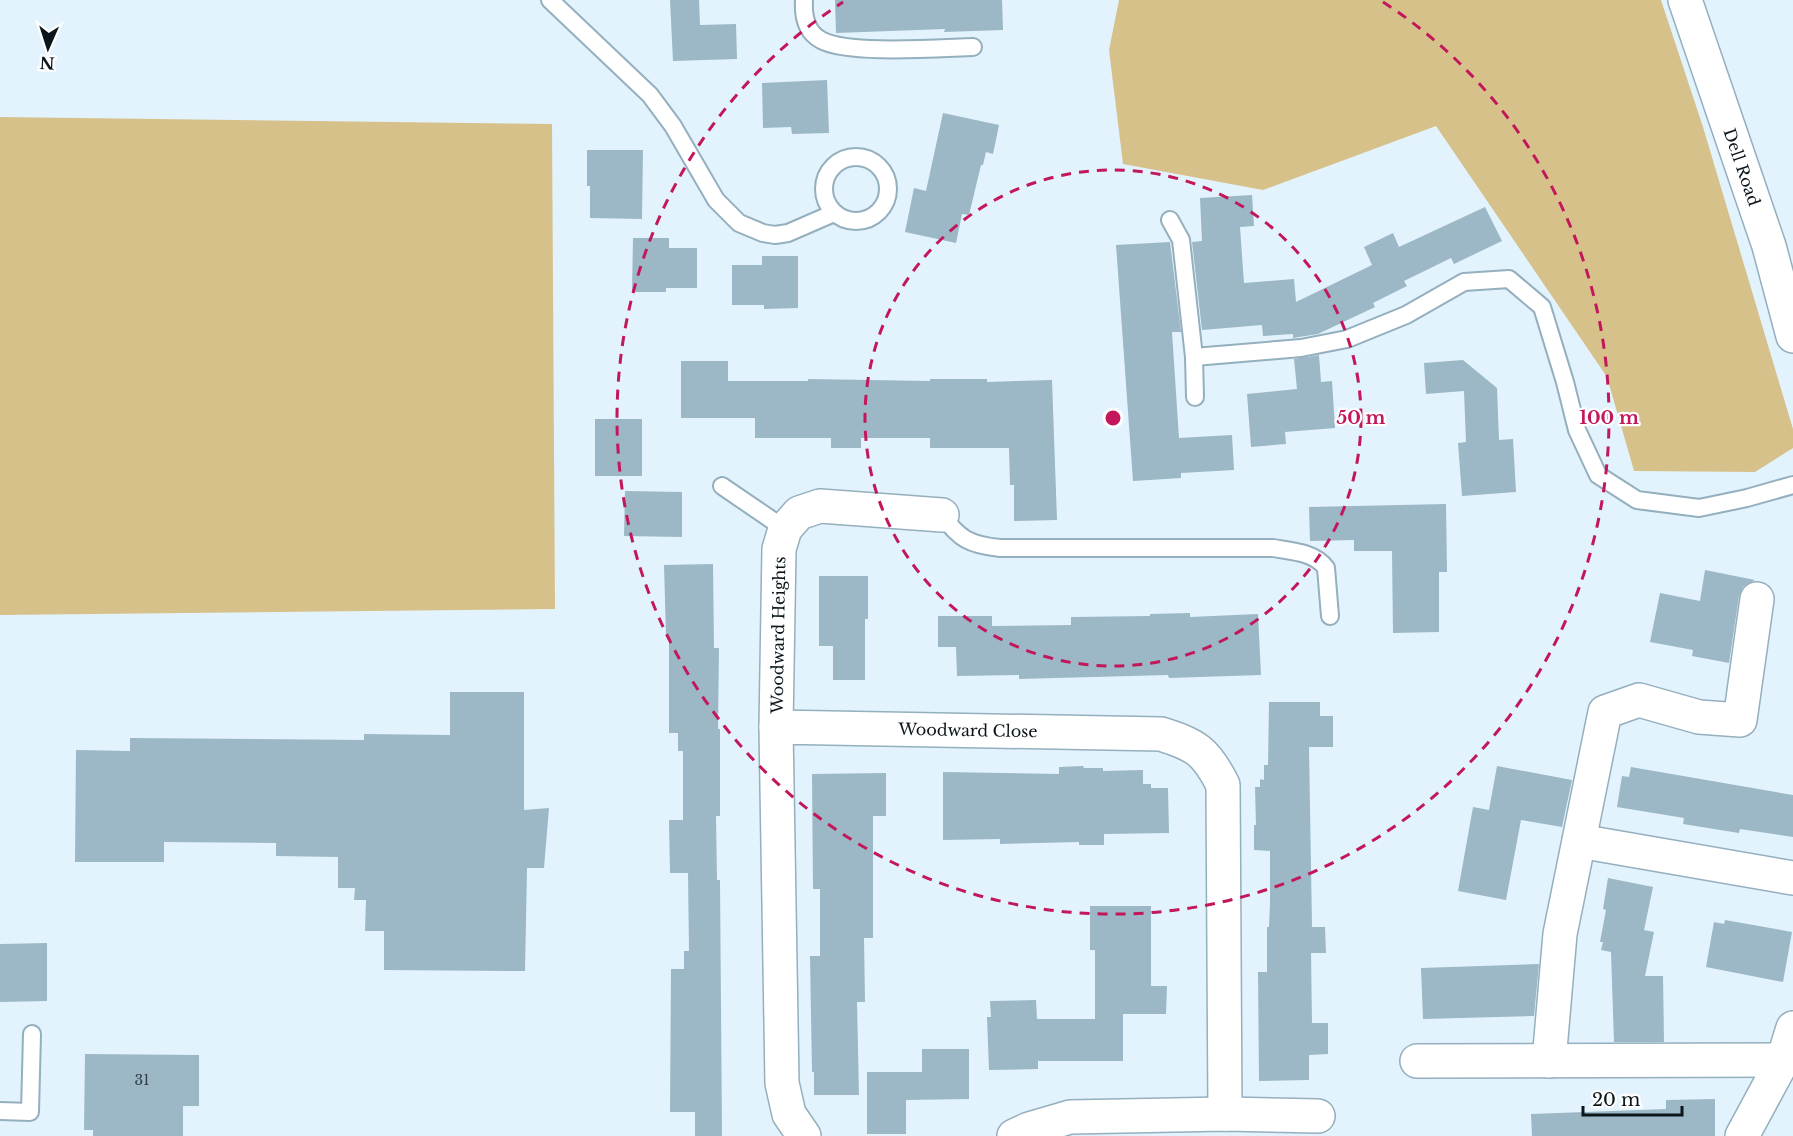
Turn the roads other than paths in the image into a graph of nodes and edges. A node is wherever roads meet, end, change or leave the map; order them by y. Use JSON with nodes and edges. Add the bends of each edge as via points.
{"nodes":[{"id":1,"x":550,"y":0,"type":"edge"},
{"id":2,"x":804,"y":0,"type":"edge"},
{"id":3,"x":1685,"y":0,"type":"edge"},
{"id":4,"x":973,"y":47,"type":"dead end"},
{"id":5,"x":834,"y":213,"type":"dead end"},
{"id":6,"x":1170,"y":220,"type":"dead end"},
{"id":7,"x":1781,"y":247,"type":"edge"},
{"id":8,"x":1793,"y":336,"type":"edge"},
{"id":9,"x":1194,"y":357,"type":"junction"},
{"id":10,"x":1195,"y":397,"type":"dead end"},
{"id":11,"x":1793,"y":485,"type":"edge"},
{"id":12,"x":722,"y":486,"type":"dead end"},
{"id":13,"x":942,"y":515,"type":"joint"},
{"id":14,"x":785,"y":529,"type":"junction"},
{"id":15,"x":1757,"y":598,"type":"dead end"},
{"id":16,"x":1330,"y":616,"type":"dead end"},
{"id":17,"x":776,"y":727,"type":"junction"},
{"id":18,"x":1579,"y":841,"type":"junction"},
{"id":19,"x":1793,"y":878,"type":"edge"},
{"id":20,"x":1793,"y":1028,"type":"edge"},
{"id":21,"x":32,"y":1034,"type":"dead end"},
{"id":22,"x":1783,"y":1060,"type":"junction"},
{"id":23,"x":1417,"y":1061,"type":"dead end"},
{"id":24,"x":1549,"y":1061,"type":"junction"},
{"id":25,"x":0,"y":1112,"type":"edge"},
{"id":26,"x":1226,"y":1114,"type":"junction"},
{"id":27,"x":1318,"y":1116,"type":"dead end"},
{"id":28,"x":804,"y":1136,"type":"edge"},
{"id":29,"x":1014,"y":1136,"type":"edge"},
{"id":30,"x":1742,"y":1136,"type":"edge"}],
"edges":[{"from":1,"to":5,"type":"lane","via":[[650,95],[716,200],[739,223],[775,235]]},
{"from":2,"to":4,"type":"lane","via":[[806,23],[813,34],[822,41],[847,48]]},
{"from":3,"to":7,"type":"street","name":"Dell Road"},
{"from":6,"to":9,"type":"lane","via":[[1181,240]]},
{"from":7,"to":8,"type":"street","name":"Dell Road"},
{"from":9,"to":10,"type":"lane"},
{"from":9,"to":11,"type":"lane","via":[[1301,348],[1347,339],[1406,315],[1464,282],[1509,279],[1542,307],[1577,430],[1598,475],[1638,500],[1699,508]]},
{"from":12,"to":14,"type":"lane"},
{"from":13,"to":14,"type":"street","via":[[820,506],[799,513]]},
{"from":13,"to":16,"type":"lane","via":[[954,532],[968,541],[1000,548],[1273,548],[1304,554],[1322,561],[1326,568]]},
{"from":14,"to":17,"type":"street","name":"Woodward Heights","via":[[779,549]]},
{"from":15,"to":18,"type":"street","via":[[1740,720],[1699,717],[1640,700],[1605,712]]},
{"from":17,"to":26,"type":"street","name":"Woodward Close","via":[[1161,734],[1202,752],[1223,785]]},
{"from":17,"to":28,"type":"street","via":[[782,1083],[789,1114]]},
{"from":18,"to":19,"type":"street"},
{"from":18,"to":24,"type":"street","via":[[1560,934]]},
{"from":20,"to":22,"type":"street"},
{"from":21,"to":25,"type":"lane","via":[[30,1112]]},
{"from":22,"to":24,"type":"street"},
{"from":22,"to":30,"type":"street"},
{"from":23,"to":24,"type":"street"},
{"from":26,"to":27,"type":"street"},
{"from":26,"to":29,"type":"street","via":[[1070,1117]]}]}
